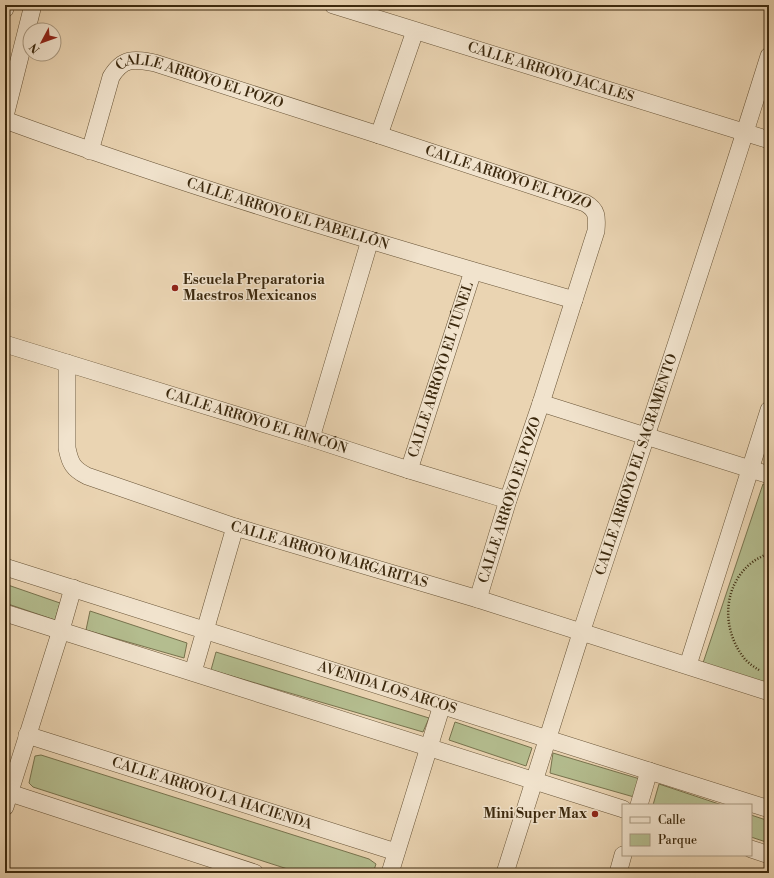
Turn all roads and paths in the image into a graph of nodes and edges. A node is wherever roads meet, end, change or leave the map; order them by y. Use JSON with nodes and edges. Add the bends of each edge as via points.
{"nodes":[{"id":1,"x":6,"y":5,"type":"edge"},
{"id":2,"x":33,"y":5,"type":"edge"},
{"id":3,"x":333,"y":5,"type":"edge"},
{"id":4,"x":5,"y":9,"type":"edge"},
{"id":5,"x":415,"y":31,"type":"junction"},
{"id":6,"x":769,"y":56,"type":"edge"},
{"id":7,"x":5,"y":116,"type":"edge"},
{"id":8,"x":5,"y":120,"type":"edge"},
{"id":9,"x":745,"y":133,"type":"junction"},
{"id":10,"x":379,"y":135,"type":"junction"},
{"id":11,"x":769,"y":140,"type":"edge"},
{"id":12,"x":90,"y":151,"type":"junction"},
{"id":13,"x":370,"y":240,"type":"junction"},
{"id":14,"x":473,"y":271,"type":"junction"},
{"id":15,"x":574,"y":300,"type":"junction"},
{"id":16,"x":5,"y":344,"type":"edge"},
{"id":17,"x":67,"y":363,"type":"junction"},
{"id":18,"x":541,"y":403,"type":"junction"},
{"id":19,"x":769,"y":410,"type":"edge"},
{"id":20,"x":647,"y":437,"type":"junction"},
{"id":21,"x":311,"y":438,"type":"junction"},
{"id":22,"x":750,"y":469,"type":"junction"},
{"id":23,"x":409,"y":470,"type":"junction"},
{"id":24,"x":769,"y":475,"type":"edge"},
{"id":25,"x":508,"y":500,"type":"junction"},
{"id":26,"x":235,"y":527,"type":"junction"},
{"id":27,"x":769,"y":553,"type":"edge"},
{"id":28,"x":5,"y":567,"type":"edge"},
{"id":29,"x":73,"y":588,"type":"junction"},
{"id":30,"x":478,"y":599,"type":"junction"},
{"id":31,"x":5,"y":613,"type":"edge"},
{"id":32,"x":61,"y":630,"type":"junction"},
{"id":33,"x":205,"y":630,"type":"junction"},
{"id":34,"x":582,"y":632,"type":"junction"},
{"id":35,"x":688,"y":665,"type":"junction"},
{"id":36,"x":193,"y":672,"type":"junction"},
{"id":37,"x":762,"y":673,"type":"dead end"},
{"id":38,"x":769,"y":692,"type":"edge"},
{"id":39,"x":442,"y":705,"type":"junction"},
{"id":40,"x":27,"y":735,"type":"junction"},
{"id":41,"x":548,"y":739,"type":"junction"},
{"id":42,"x":429,"y":747,"type":"junction"},
{"id":43,"x":649,"y":771,"type":"junction"},
{"id":44,"x":535,"y":781,"type":"junction"},
{"id":45,"x":7,"y":800,"type":"edge"},
{"id":46,"x":639,"y":804,"type":"edge"},
{"id":47,"x":622,"y":808,"type":"edge"},
{"id":48,"x":769,"y":809,"type":"edge"},
{"id":49,"x":752,"y":849,"type":"edge"},
{"id":50,"x":396,"y":852,"type":"junction"},
{"id":51,"x":769,"y":855,"type":"edge"},
{"id":52,"x":623,"y":856,"type":"edge"},
{"id":53,"x":255,"y":873,"type":"edge"},
{"id":54,"x":390,"y":873,"type":"edge"},
{"id":55,"x":505,"y":873,"type":"edge"},
{"id":56,"x":618,"y":873,"type":"edge"}],
"edges":[{"from":1,"to":4,"type":"street"},
{"from":2,"to":7,"type":"street"},
{"from":3,"to":5,"type":"street","name":"CALLE ARROYO JACALES"},
{"from":5,"to":9,"type":"street","name":"CALLE ARROYO JACALES"},
{"from":5,"to":10,"type":"street"},
{"from":6,"to":9,"type":"street","name":"CALLE ARROYO EL SACRAMENTO"},
{"from":8,"to":12,"type":"street","name":"CALLE ARROYO EL PABELLÓN"},
{"from":9,"to":11,"type":"street","name":"CALLE ARROYO JACALES"},
{"from":9,"to":20,"type":"street","name":"CALLE ARROYO EL SACRAMENTO"},
{"from":10,"to":12,"type":"street","name":"CALLE ARROYO EL POZO","via":[[155,63],[131,60],[122,63],[111,77]]},
{"from":10,"to":15,"type":"street","name":"CALLE ARROYO EL POZO","via":[[590,206],[597,218],[596,231]]},
{"from":12,"to":13,"type":"street","name":"CALLE ARROYO EL PABELLÓN"},
{"from":13,"to":14,"type":"street","name":"CALLE ARROYO EL PABELLÓN"},
{"from":13,"to":21,"type":"street"},
{"from":14,"to":15,"type":"street","name":"CALLE ARROYO EL PABELLÓN"},
{"from":14,"to":23,"type":"street","name":"CALLE ARROYO EL TÚNEL"},
{"from":15,"to":18,"type":"street","name":"CALLE ARROYO EL POZO"},
{"from":16,"to":17,"type":"street","name":"CALLE ARROYO EL RINCÓN"},
{"from":17,"to":21,"type":"street","name":"CALLE ARROYO EL RINCÓN"},
{"from":17,"to":26,"type":"street","name":"CALLE ARROYO MARGARITAS","via":[[68,448],[72,466],[87,476]]},
{"from":18,"to":20,"type":"street"},
{"from":18,"to":25,"type":"street","name":"CALLE ARROYO EL POZO"},
{"from":19,"to":22,"type":"street"},
{"from":20,"to":22,"type":"street"},
{"from":20,"to":34,"type":"street","name":"CALLE ARROYO EL SACRAMENTO"},
{"from":21,"to":23,"type":"street","name":"CALLE ARROYO EL RINCÓN"},
{"from":22,"to":24,"type":"street"},
{"from":22,"to":35,"type":"street"},
{"from":23,"to":25,"type":"street","name":"CALLE ARROYO EL RINCÓN"},
{"from":25,"to":30,"type":"street","name":"CALLE ARROYO EL POZO"},
{"from":26,"to":30,"type":"street","name":"CALLE ARROYO MARGARITAS"},
{"from":26,"to":33,"type":"street"},
{"from":27,"to":37,"type":"path","via":[[750,564],[737,580],[729,600],[728,621],[734,642],[745,660]]},
{"from":28,"to":29,"type":"street","name":"AVENIDA LOS ARCOS"},
{"from":29,"to":32,"type":"street"},
{"from":29,"to":33,"type":"street","name":"AVENIDA LOS ARCOS"},
{"from":30,"to":34,"type":"street","name":"CALLE ARROYO MARGARITAS"},
{"from":31,"to":32,"type":"street"},
{"from":32,"to":36,"type":"street"},
{"from":32,"to":40,"type":"street"},
{"from":33,"to":36,"type":"street"},
{"from":33,"to":39,"type":"street","name":"AVENIDA LOS ARCOS"},
{"from":34,"to":35,"type":"street","name":"CALLE ARROYO MARGARITAS"},
{"from":34,"to":41,"type":"street","name":"CALLE ARROYO EL SACRAMENTO"},
{"from":35,"to":38,"type":"street","name":"CALLE ARROYO MARGARITAS"},
{"from":36,"to":42,"type":"street"},
{"from":39,"to":41,"type":"street","name":"AVENIDA LOS ARCOS"},
{"from":39,"to":42,"type":"street"},
{"from":40,"to":45,"type":"street"},
{"from":40,"to":50,"type":"street","name":"CALLE ARROYO LA HACIENDA"},
{"from":41,"to":43,"type":"street","name":"AVENIDA LOS ARCOS"},
{"from":41,"to":44,"type":"street","name":"CALLE ARROYO EL SACRAMENTO"},
{"from":42,"to":44,"type":"street"},
{"from":42,"to":50,"type":"street"},
{"from":43,"to":46,"type":"street"},
{"from":43,"to":48,"type":"street","name":"AVENIDA LOS ARCOS"},
{"from":44,"to":47,"type":"street"},
{"from":44,"to":55,"type":"street","name":"CALLE ARROYO EL SACRAMENTO"},
{"from":45,"to":53,"type":"street"},
{"from":49,"to":51,"type":"street"},
{"from":50,"to":54,"type":"street"},
{"from":52,"to":56,"type":"street"}]}
